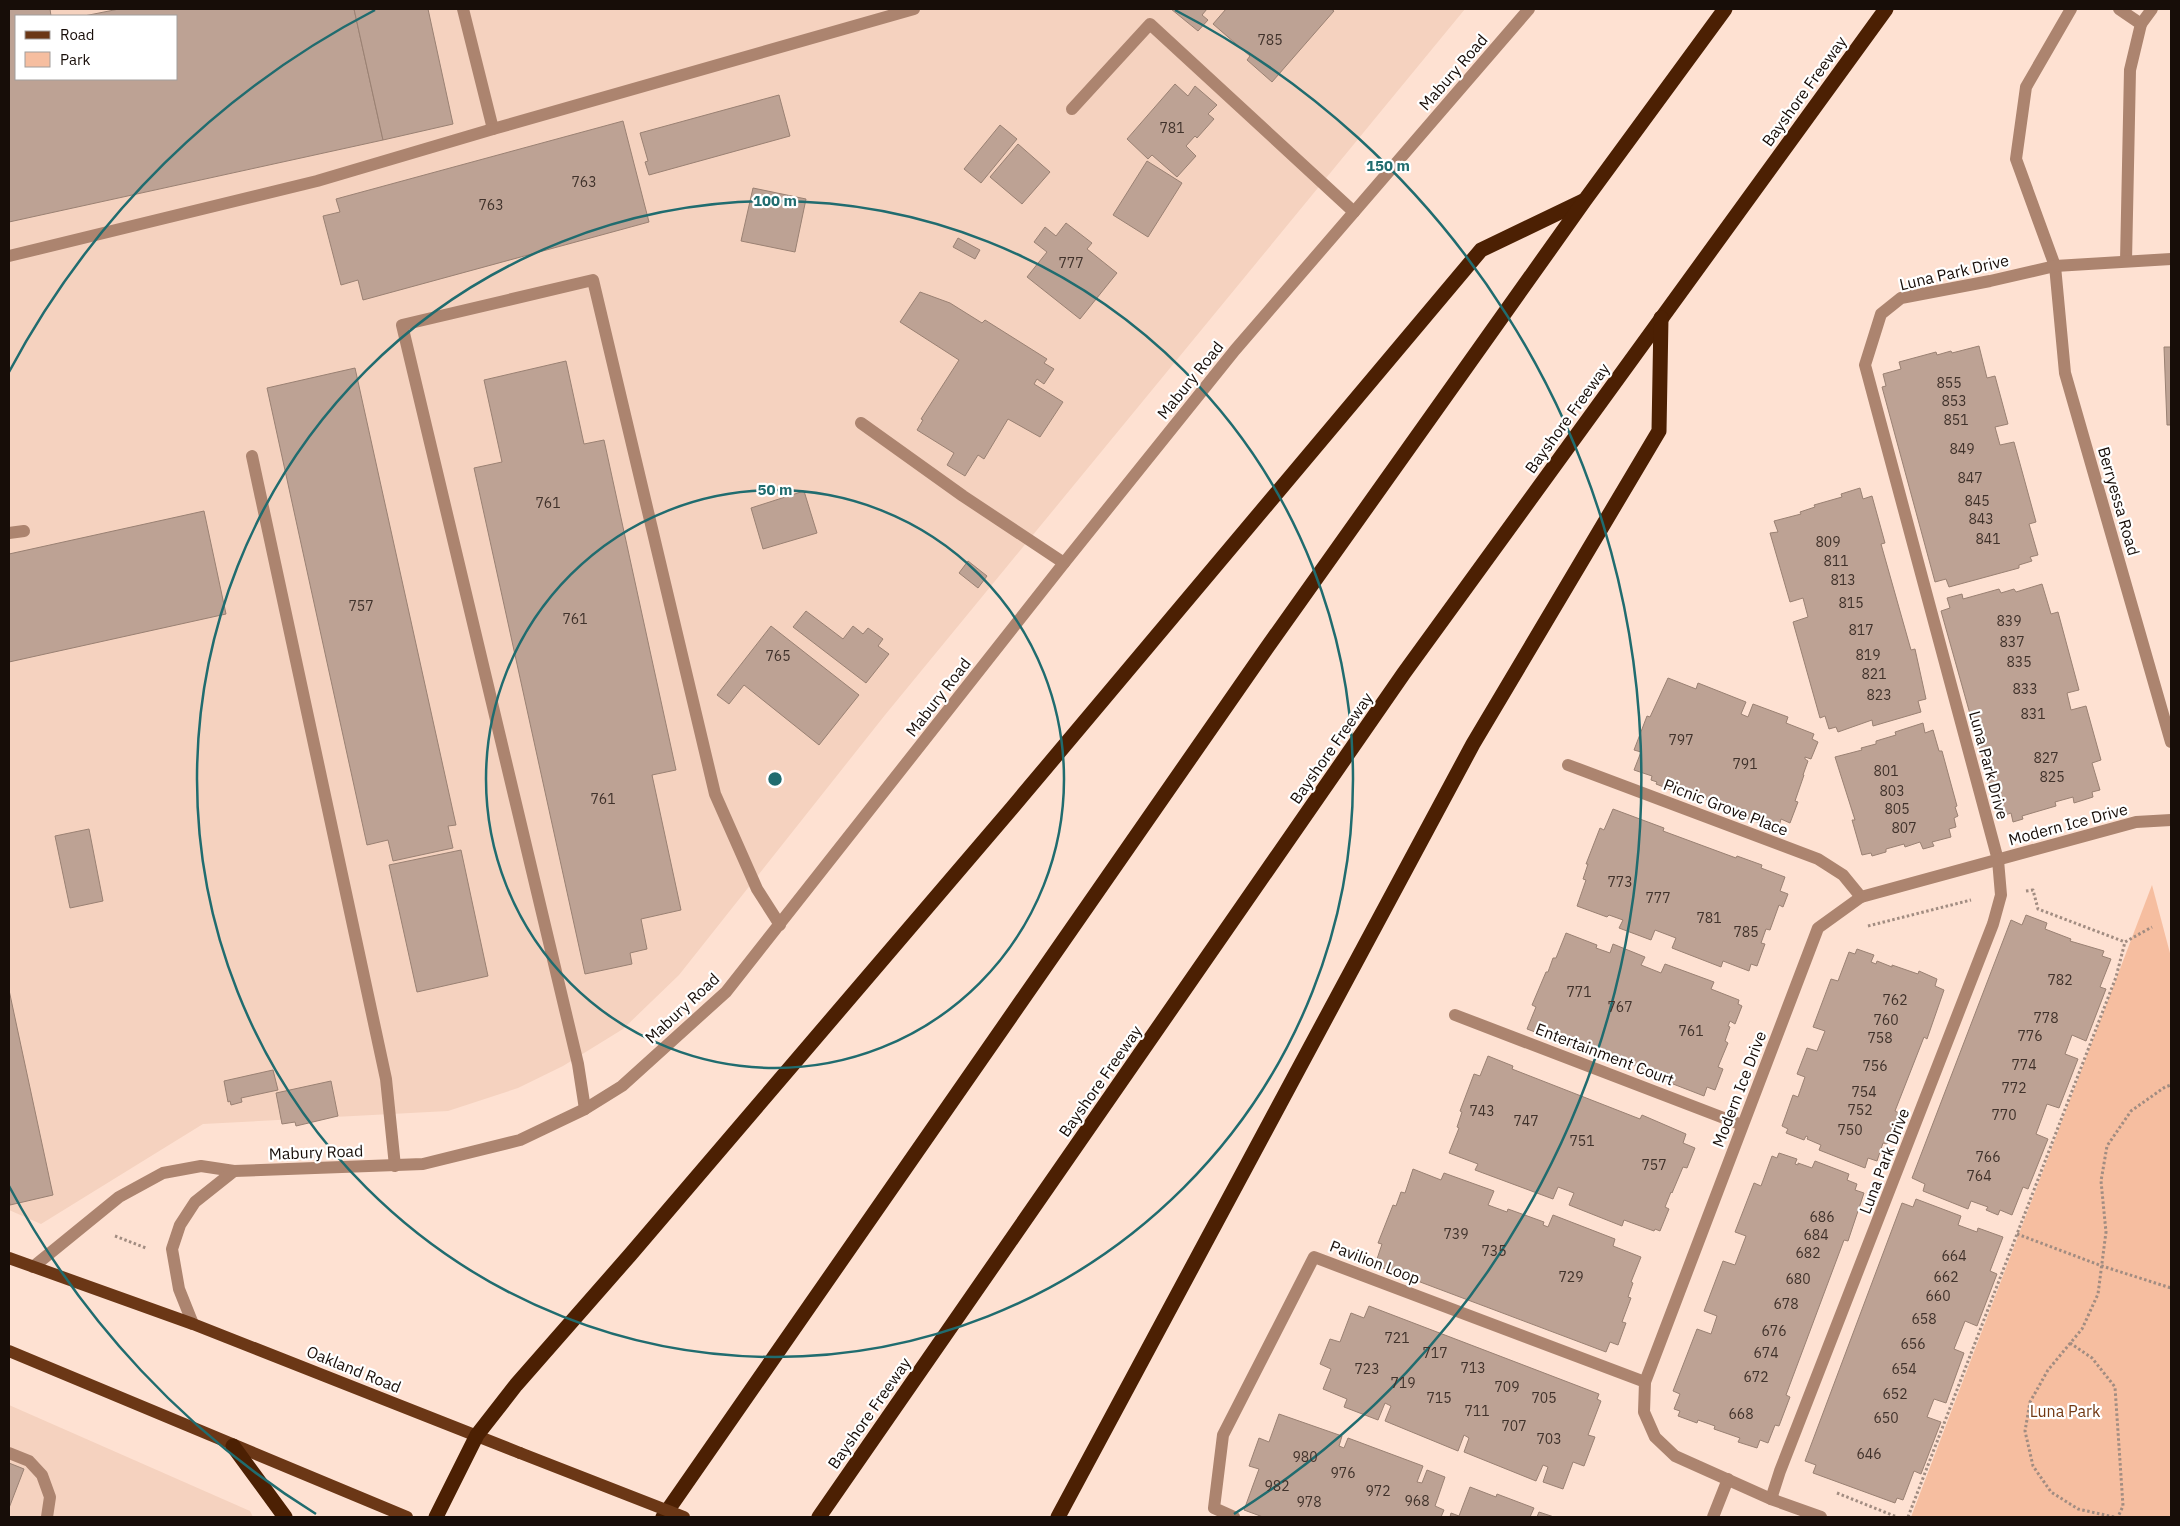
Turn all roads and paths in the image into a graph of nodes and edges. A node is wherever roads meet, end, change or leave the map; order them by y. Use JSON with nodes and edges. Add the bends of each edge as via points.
{"nodes":[{"id":1,"x":463,"y":9,"type":"edge"},
{"id":2,"x":914,"y":9,"type":"edge"},
{"id":3,"x":1529,"y":9,"type":"edge"},
{"id":4,"x":1725,"y":9,"type":"edge"},
{"id":5,"x":1886,"y":9,"type":"edge"},
{"id":6,"x":2071,"y":9,"type":"edge"},
{"id":7,"x":2119,"y":9,"type":"edge"},
{"id":8,"x":2152,"y":9,"type":"edge"},
{"id":9,"x":2141,"y":24,"type":"junction"},
{"id":10,"x":1072,"y":109,"type":"dead end"},
{"id":11,"x":493,"y":129,"type":"junction"},
{"id":12,"x":1585,"y":200,"type":"junction"},
{"id":13,"x":1354,"y":212,"type":"junction"},
{"id":14,"x":9,"y":256,"type":"edge"},
{"id":15,"x":2171,"y":259,"type":"edge"},
{"id":16,"x":2126,"y":261,"type":"junction"},
{"id":17,"x":2055,"y":266,"type":"junction"},
{"id":18,"x":1661,"y":318,"type":"junction"},
{"id":19,"x":861,"y":423,"type":"dead end"},
{"id":20,"x":252,"y":456,"type":"dead end"},
{"id":21,"x":24,"y":531,"type":"dead end"},
{"id":22,"x":9,"y":533,"type":"edge"},
{"id":23,"x":1064,"y":563,"type":"junction"},
{"id":24,"x":2171,"y":742,"type":"edge"},
{"id":25,"x":1568,"y":765,"type":"dead end"},
{"id":26,"x":2171,"y":820,"type":"edge"},
{"id":27,"x":1998,"y":860,"type":"junction"},
{"id":28,"x":2026,"y":891,"type":"dead end"},
{"id":29,"x":1861,"y":897,"type":"junction"},
{"id":30,"x":1974,"y":900,"type":"dead end"},
{"id":31,"x":780,"y":925,"type":"junction"},
{"id":32,"x":2152,"y":927,"type":"dead end"},
{"id":33,"x":1862,"y":928,"type":"dead end"},
{"id":34,"x":2125,"y":942,"type":"junction"},
{"id":35,"x":1456,"y":1014,"type":"dead end"},
{"id":36,"x":2171,"y":1085,"type":"edge"},
{"id":37,"x":585,"y":1109,"type":"junction"},
{"id":38,"x":1742,"y":1125,"type":"junction"},
{"id":39,"x":395,"y":1166,"type":"junction"},
{"id":40,"x":234,"y":1171,"type":"junction"},
{"id":41,"x":108,"y":1233,"type":"dead end"},
{"id":42,"x":2018,"y":1234,"type":"junction"},
{"id":43,"x":149,"y":1249,"type":"dead end"},
{"id":44,"x":9,"y":1258,"type":"edge"},
{"id":45,"x":2102,"y":1266,"type":"junction"},
{"id":46,"x":33,"y":1267,"type":"junction"},
{"id":47,"x":2171,"y":1288,"type":"edge"},
{"id":48,"x":193,"y":1324,"type":"junction"},
{"id":49,"x":2070,"y":1343,"type":"junction"},
{"id":50,"x":9,"y":1351,"type":"edge"},
{"id":51,"x":1644,"y":1382,"type":"junction"},
{"id":52,"x":477,"y":1435,"type":"junction"},
{"id":53,"x":233,"y":1446,"type":"junction"},
{"id":54,"x":9,"y":1453,"type":"edge"},
{"id":55,"x":1728,"y":1479,"type":"junction"},
{"id":56,"x":1832,"y":1492,"type":"dead end"},
{"id":57,"x":1771,"y":1499,"type":"junction"},
{"id":58,"x":47,"y":1517,"type":"edge"},
{"id":59,"x":285,"y":1517,"type":"edge"},
{"id":60,"x":407,"y":1517,"type":"edge"},
{"id":61,"x":436,"y":1517,"type":"edge"},
{"id":62,"x":663,"y":1517,"type":"edge"},
{"id":63,"x":684,"y":1517,"type":"edge"},
{"id":64,"x":819,"y":1517,"type":"edge"},
{"id":65,"x":1058,"y":1517,"type":"edge"},
{"id":66,"x":1234,"y":1517,"type":"edge"},
{"id":67,"x":1713,"y":1517,"type":"edge"},
{"id":68,"x":1821,"y":1517,"type":"edge"},
{"id":69,"x":1897,"y":1517,"type":"edge"},
{"id":70,"x":1908,"y":1517,"type":"edge"},
{"id":71,"x":2114,"y":1517,"type":"edge"},
{"id":72,"x":2118,"y":1517,"type":"edge"}],
"edges":[{"from":1,"to":11,"type":"street"},
{"from":2,"to":11,"type":"street"},
{"from":3,"to":13,"type":"street","name":"Mabury Road"},
{"from":4,"to":12,"type":"highway"},
{"from":5,"to":18,"type":"highway","name":"Bayshore Freeway"},
{"from":6,"to":17,"type":"street","name":"Berryessa Road","via":[[2026,87],[2016,159]]},
{"from":7,"to":9,"type":"street"},
{"from":8,"to":9,"type":"street"},
{"from":9,"to":16,"type":"street","via":[[2130,70]]},
{"from":10,"to":13,"type":"street","via":[[1150,24]]},
{"from":11,"to":14,"type":"street","via":[[317,181]]},
{"from":12,"to":52,"type":"highway","via":[[1481,250],[1018,800],[516,1385]]},
{"from":12,"to":62,"type":"highway","via":[[1260,657]]},
{"from":13,"to":23,"type":"street","name":"Mabury Road","via":[[1235,350]]},
{"from":15,"to":16,"type":"street","name":"Luna Park Drive"},
{"from":16,"to":17,"type":"street","name":"Luna Park Drive"},
{"from":17,"to":24,"type":"street","name":"Berryessa Road","via":[[2065,373]]},
{"from":17,"to":27,"type":"street","name":"Luna Park Drive","via":[[1901,298],[1881,314],[1865,365]]},
{"from":18,"to":64,"type":"highway","name":"Bayshore Freeway","via":[[1404,673]]},
{"from":18,"to":65,"type":"highway","via":[[1659,431],[1473,744]]},
{"from":19,"to":23,"type":"street"},
{"from":20,"to":39,"type":"street","via":[[386,1079]]},
{"from":21,"to":22,"type":"street"},
{"from":23,"to":31,"type":"street","name":"Mabury Road"},
{"from":25,"to":29,"type":"street","name":"Picnic Grove Place","via":[[1818,859],[1844,875]]},
{"from":26,"to":27,"type":"street","name":"Modern Ice Drive","via":[[2136,822]]},
{"from":27,"to":29,"type":"street","name":"Modern Ice Drive"},
{"from":27,"to":57,"type":"street","name":"Luna Park Drive","via":[[2001,894],[1993,924]]},
{"from":28,"to":34,"type":"path","via":[[2033,890],[2038,909]]},
{"from":29,"to":38,"type":"street","name":"Modern Ice Drive","via":[[1818,928]]},
{"from":30,"to":33,"type":"path"},
{"from":31,"to":37,"type":"street","name":"Mabury Road","via":[[726,992],[622,1086]]},
{"from":31,"to":37,"type":"street","via":[[757,889],[715,794],[593,280],[402,325],[578,1064]]},
{"from":32,"to":34,"type":"path"},
{"from":34,"to":42,"type":"path","via":[[2116,977]]},
{"from":35,"to":38,"type":"street","name":"Entertainment Court"},
{"from":36,"to":45,"type":"path","via":[[2131,1111],[2107,1146],[2101,1181],[2106,1232]]},
{"from":37,"to":39,"type":"street","name":"Mabury Road","via":[[520,1140],[423,1164]]},
{"from":38,"to":51,"type":"street","name":"Modern Ice Drive"},
{"from":39,"to":40,"type":"street","name":"Mabury Road"},
{"from":40,"to":46,"type":"street","name":"Mabury Road","via":[[201,1166],[163,1173],[119,1196]]},
{"from":40,"to":48,"type":"street","via":[[195,1202],[180,1225],[172,1249],[179,1289]]},
{"from":41,"to":43,"type":"path"},
{"from":42,"to":45,"type":"path"},
{"from":42,"to":70,"type":"path"},
{"from":44,"to":46,"type":"main road","name":"Oakland Road"},
{"from":45,"to":47,"type":"path"},
{"from":45,"to":49,"type":"path","via":[[2098,1294],[2082,1329]]},
{"from":46,"to":48,"type":"main road","name":"Oakland Road"},
{"from":48,"to":52,"type":"main road","name":"Oakland Road"},
{"from":49,"to":71,"type":"path","via":[[2048,1370],[2030,1402],[2025,1431],[2033,1466],[2050,1492],[2078,1509]]},
{"from":49,"to":72,"type":"path","via":[[2092,1358],[2115,1387],[2123,1506]]},
{"from":50,"to":53,"type":"main road"},
{"from":51,"to":55,"type":"street","name":"Modern Ice Drive","via":[[1644,1412],[1655,1437],[1675,1456]]},
{"from":51,"to":66,"type":"street","name":"Pavilion Loop","via":[[1314,1257],[1223,1436],[1214,1508]]},
{"from":52,"to":61,"type":"highway"},
{"from":52,"to":63,"type":"main road","name":"Oakland Road","bridge":true},
{"from":53,"to":59,"type":"highway"},
{"from":53,"to":60,"type":"main road"},
{"from":54,"to":58,"type":"street","via":[[29,1461],[42,1475],[50,1497]]},
{"from":55,"to":57,"type":"street","name":"Modern Ice Drive"},
{"from":55,"to":67,"type":"street"},
{"from":56,"to":69,"type":"path"},
{"from":57,"to":68,"type":"street","name":"Modern Ice Drive"}]}
